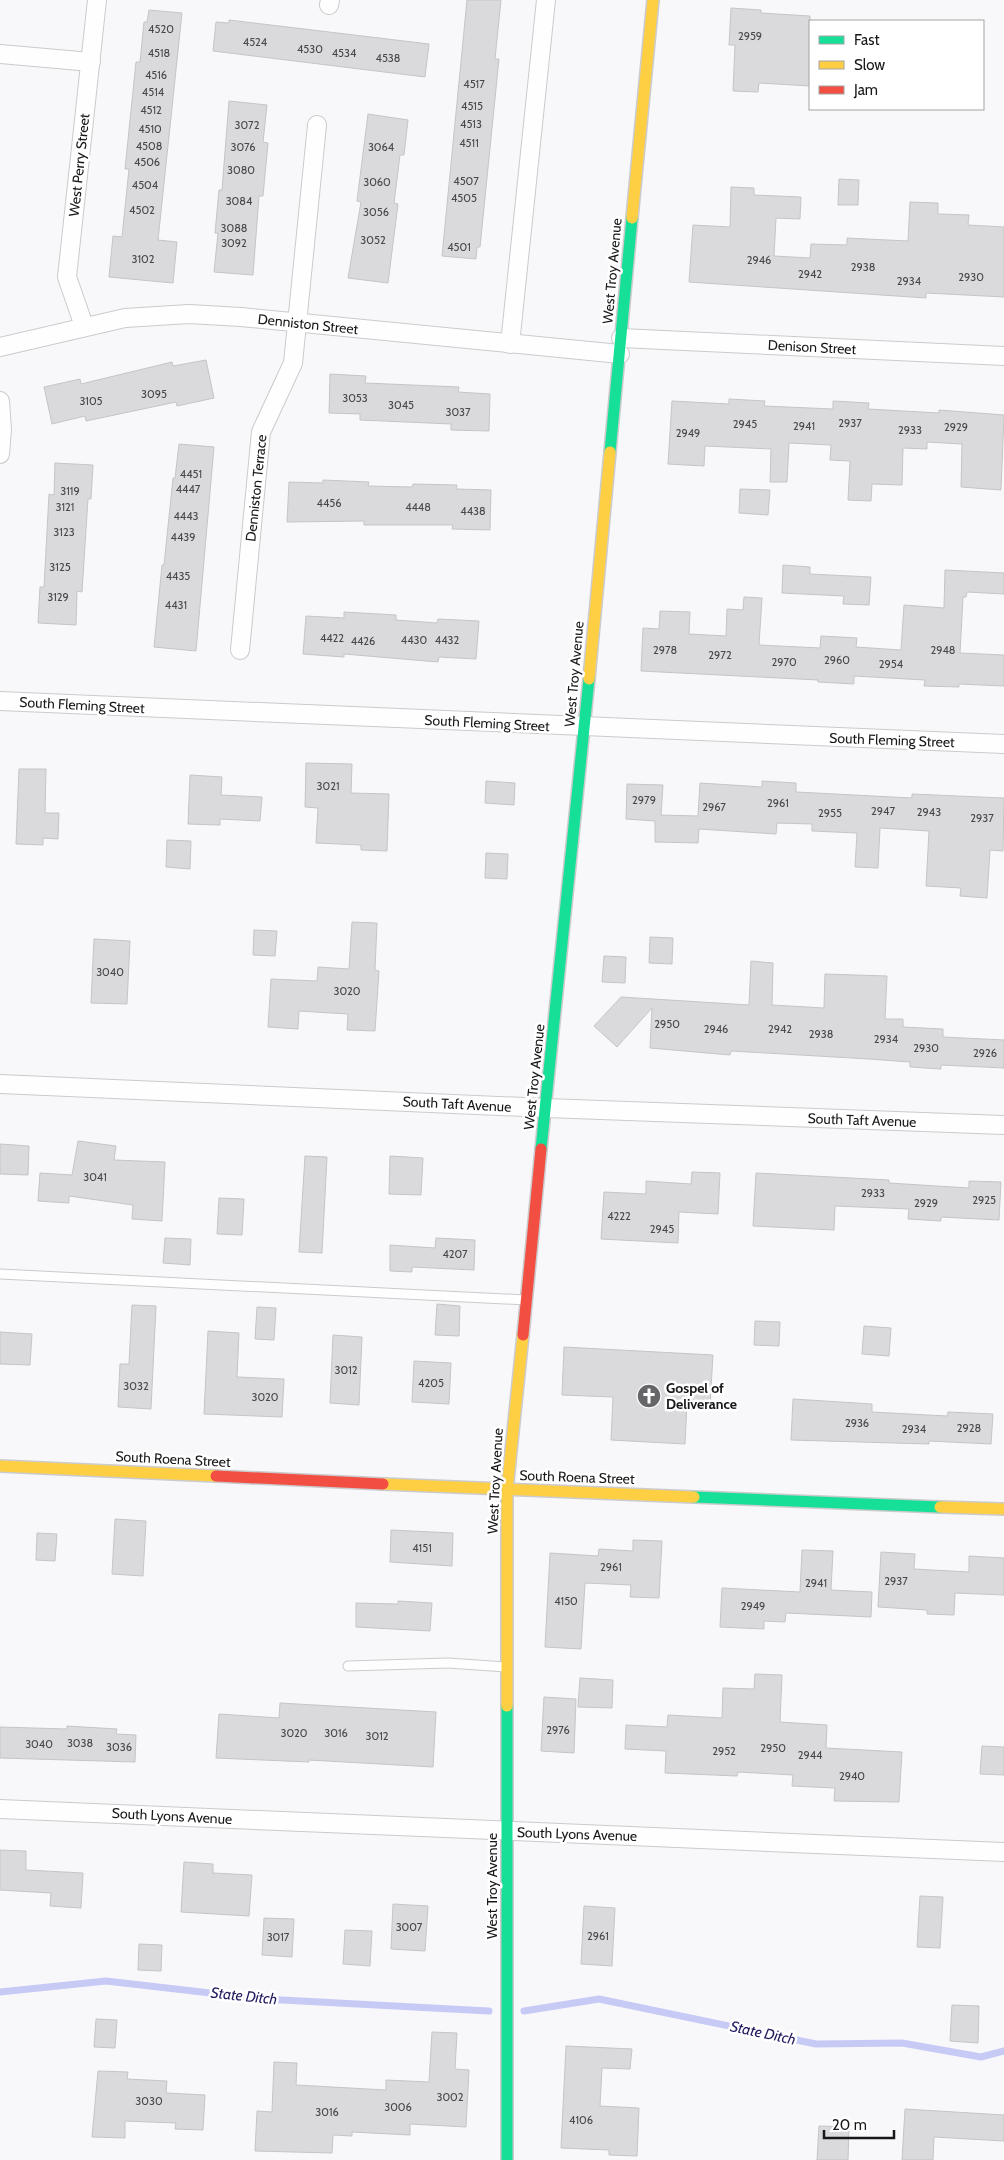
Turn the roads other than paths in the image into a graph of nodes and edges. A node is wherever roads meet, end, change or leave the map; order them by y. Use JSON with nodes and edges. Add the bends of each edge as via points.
{"nodes":[{"id":1,"x":97,"y":0,"type":"edge"},
{"id":2,"x":546,"y":0,"type":"edge"},
{"id":3,"x":653,"y":0,"type":"edge"},
{"id":4,"x":0,"y":54,"type":"edge"},
{"id":5,"x":90,"y":62,"type":"junction"},
{"id":6,"x":318,"y":125,"type":"dead end"},
{"id":7,"x":297,"y":324,"type":"junction"},
{"id":8,"x":84,"y":326,"type":"junction"},
{"id":9,"x":510,"y":344,"type":"junction"},
{"id":10,"x":620,"y":346,"type":"junction"},
{"id":11,"x":0,"y":347,"type":"edge"},
{"id":12,"x":1004,"y":356,"type":"edge"},
{"id":13,"x":0,"y":401,"type":"edge"},
{"id":14,"x":0,"y":454,"type":"edge"},
{"id":15,"x":240,"y":650,"type":"dead end"},
{"id":16,"x":0,"y":701,"type":"edge"},
{"id":17,"x":584,"y":728,"type":"junction"},
{"id":18,"x":1004,"y":744,"type":"edge"},
{"id":19,"x":0,"y":1084,"type":"edge"},
{"id":20,"x":546,"y":1108,"type":"junction"},
{"id":21,"x":1004,"y":1125,"type":"edge"},
{"id":22,"x":0,"y":1274,"type":"edge"},
{"id":23,"x":526,"y":1300,"type":"junction"},
{"id":24,"x":0,"y":1466,"type":"edge"},
{"id":25,"x":507,"y":1490,"type":"junction"},
{"id":26,"x":1004,"y":1509,"type":"edge"},
{"id":27,"x":348,"y":1666,"type":"dead end"},
{"id":28,"x":507,"y":1667,"type":"junction"},
{"id":29,"x":0,"y":1809,"type":"edge"},
{"id":30,"x":506,"y":1831,"type":"junction"},
{"id":31,"x":1004,"y":1852,"type":"edge"},
{"id":32,"x":507,"y":2160,"type":"edge"}],
"edges":[{"from":1,"to":5,"type":"street","name":"West Perry Street"},
{"from":2,"to":9,"type":"street"},
{"from":3,"to":10,"type":"street","name":"West Troy Avenue"},
{"from":4,"to":5,"type":"street"},
{"from":5,"to":8,"type":"street","name":"West Perry Street","via":[[66,277]]},
{"from":6,"to":7,"type":"street","name":"Denniston Terrace"},
{"from":7,"to":8,"type":"street","name":"Denniston Street","via":[[181,314],[125,318]]},
{"from":7,"to":9,"type":"street","name":"Denniston Street"},
{"from":7,"to":15,"type":"street","name":"Denniston Terrace","via":[[293,363],[261,432]]},
{"from":8,"to":11,"type":"street","name":"Denniston Street"},
{"from":9,"to":10,"type":"street","name":"Denniston Street"},
{"from":10,"to":12,"type":"street","name":"Denison Street"},
{"from":10,"to":17,"type":"street","name":"West Troy Avenue"},
{"from":13,"to":14,"type":"street"},
{"from":16,"to":17,"type":"street","name":"South Fleming Street"},
{"from":17,"to":18,"type":"street","name":"South Fleming Street"},
{"from":17,"to":20,"type":"street","name":"West Troy Avenue"},
{"from":19,"to":20,"type":"street","name":"South Taft Avenue"},
{"from":20,"to":21,"type":"street","name":"South Taft Avenue"},
{"from":20,"to":23,"type":"street","name":"West Troy Avenue"},
{"from":22,"to":23,"type":"lane"},
{"from":23,"to":25,"type":"street","name":"West Troy Avenue"},
{"from":24,"to":25,"type":"street","name":"South Roena Street"},
{"from":25,"to":26,"type":"street","name":"South Roena Street"},
{"from":25,"to":28,"type":"street","name":"West Troy Avenue"},
{"from":27,"to":28,"type":"lane","via":[[448,1663]]},
{"from":28,"to":30,"type":"street","name":"West Troy Avenue"},
{"from":29,"to":30,"type":"street","name":"South Lyons Avenue"},
{"from":30,"to":31,"type":"street","name":"South Lyons Avenue"},
{"from":30,"to":32,"type":"street","name":"West Troy Avenue"}]}
